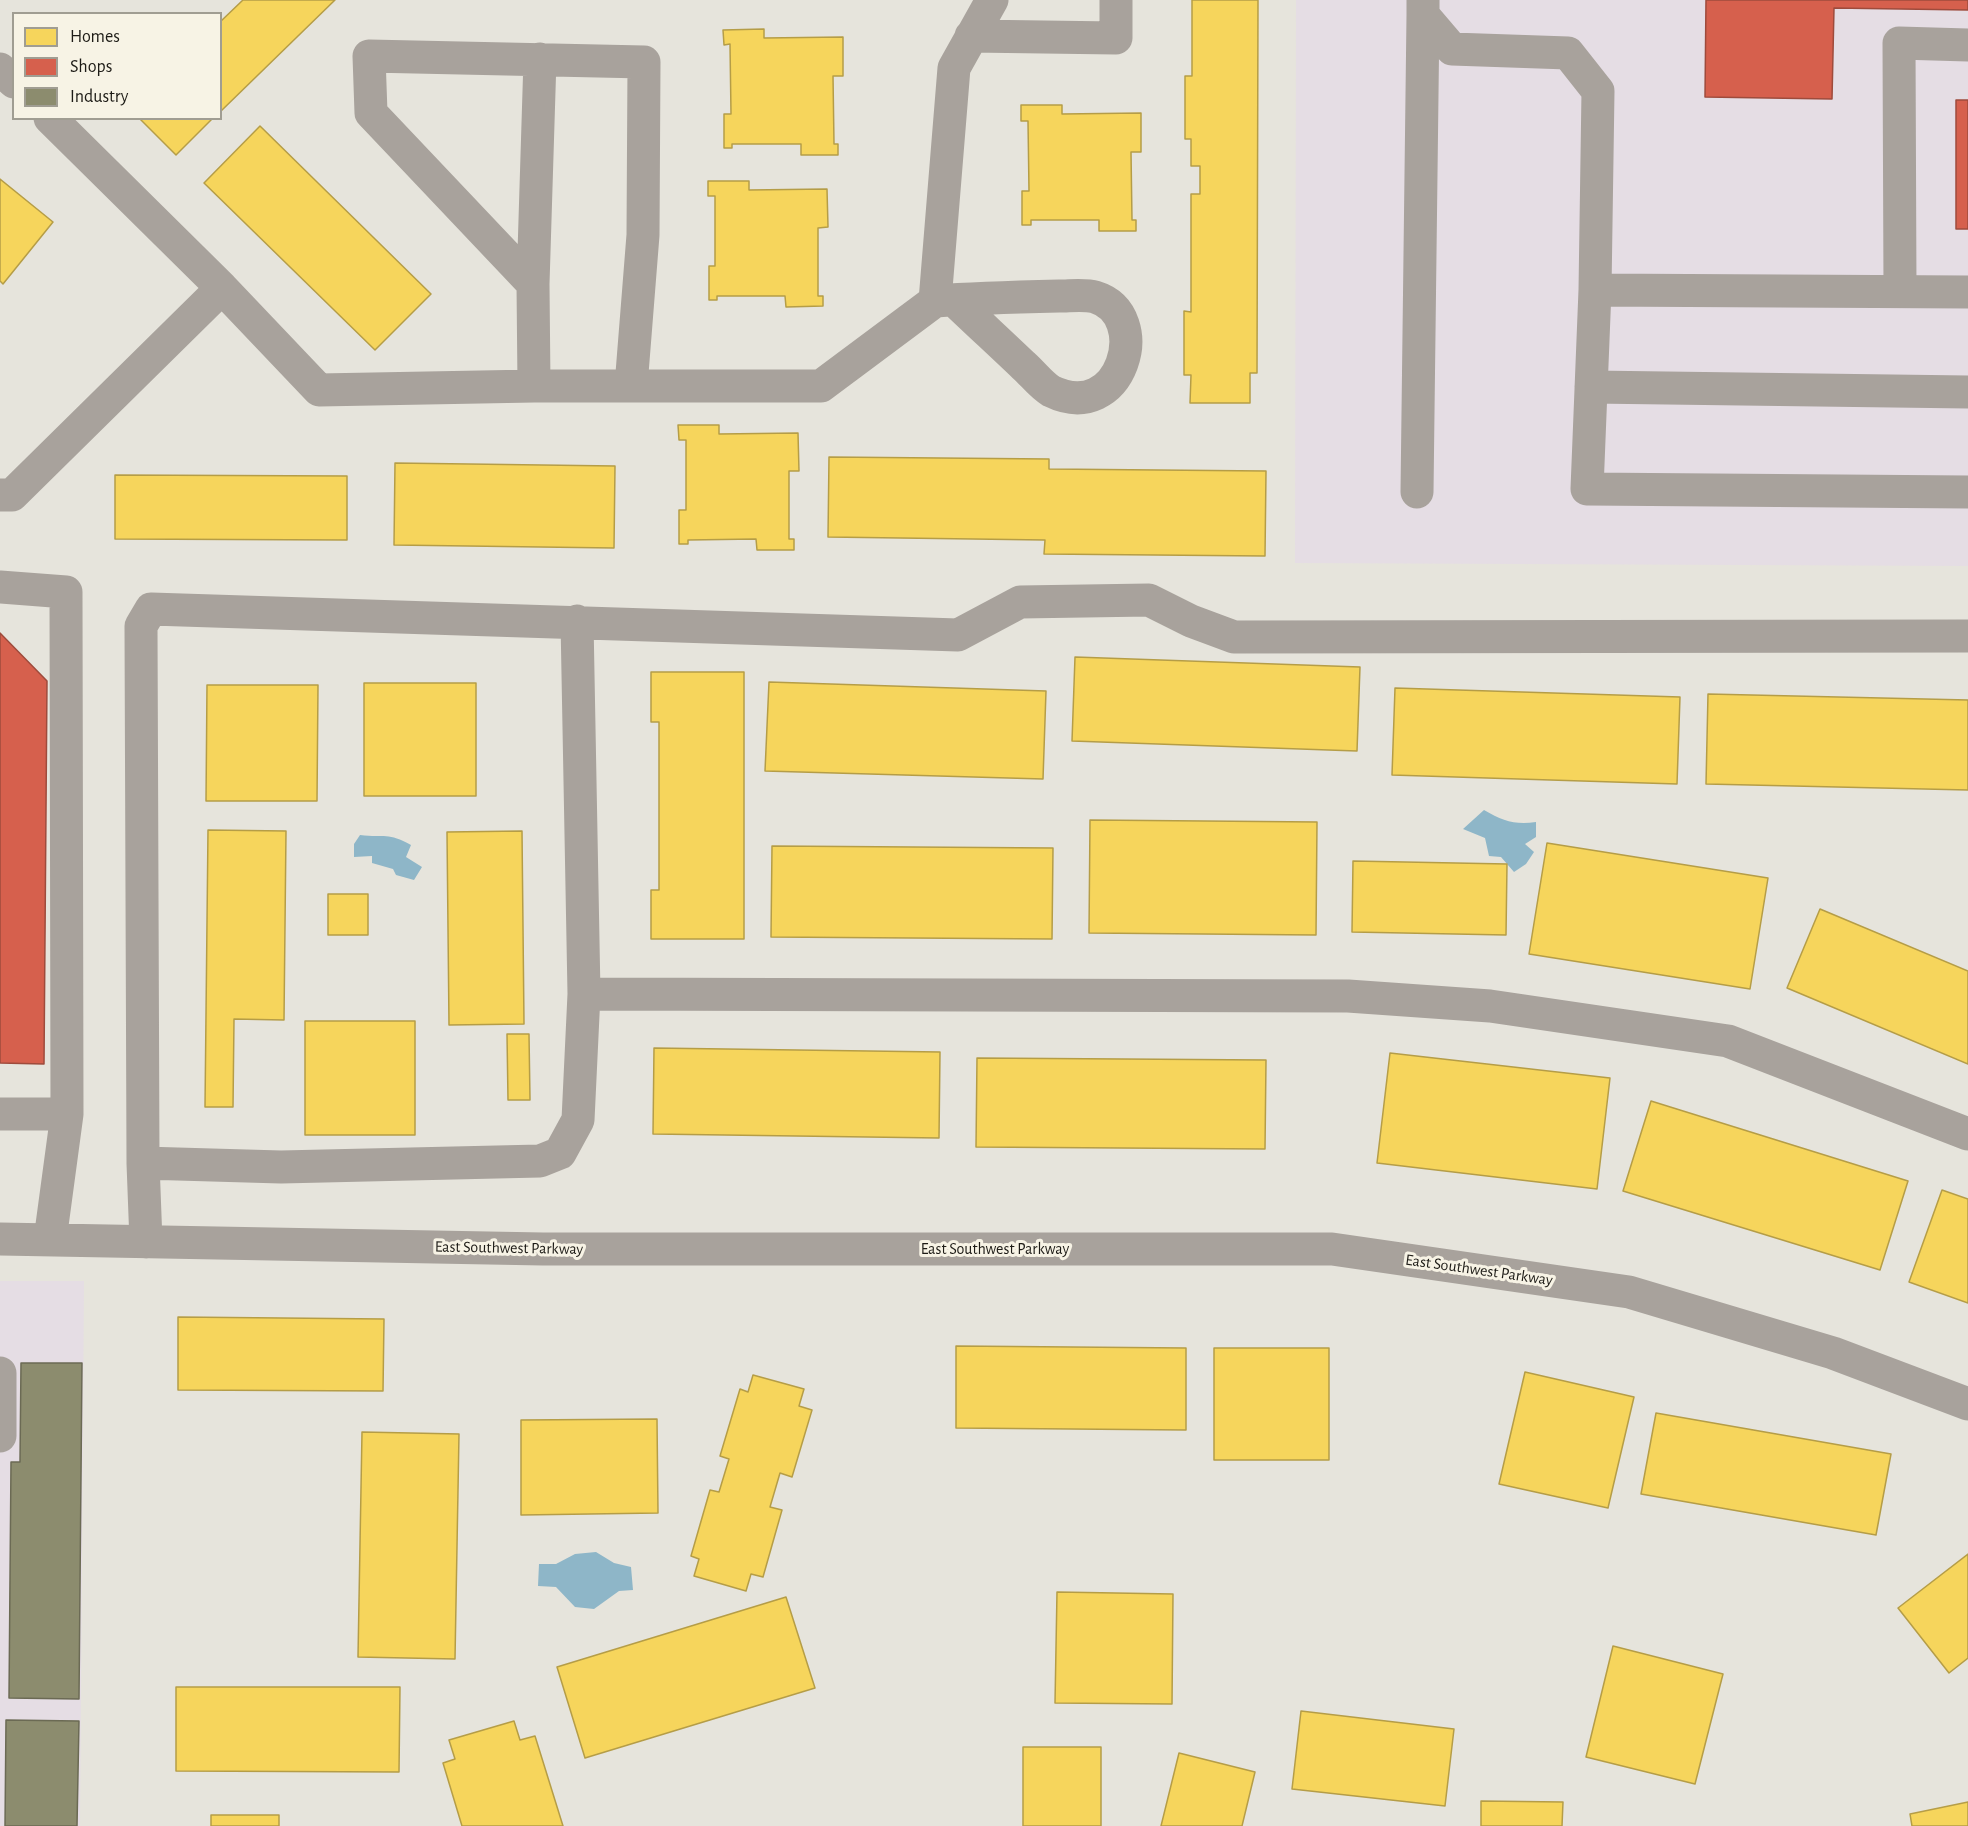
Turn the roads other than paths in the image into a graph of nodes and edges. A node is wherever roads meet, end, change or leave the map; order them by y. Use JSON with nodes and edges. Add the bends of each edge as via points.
{"nodes":[{"id":1,"x":992,"y":0,"type":"edge"},
{"id":2,"x":1116,"y":0,"type":"edge"},
{"id":3,"x":1423,"y":8,"type":"edge"},
{"id":4,"x":971,"y":36,"type":"junction"},
{"id":5,"x":1968,"y":45,"type":"edge"},
{"id":6,"x":540,"y":59,"type":"junction"},
{"id":7,"x":0,"y":69,"type":"edge"},
{"id":8,"x":12,"y":80,"type":"edge"},
{"id":9,"x":52,"y":120,"type":"edge"},
{"id":10,"x":533,"y":284,"type":"junction"},
{"id":11,"x":222,"y":288,"type":"junction"},
{"id":12,"x":1595,"y":290,"type":"junction"},
{"id":13,"x":1900,"y":291,"type":"junction"},
{"id":14,"x":1968,"y":292,"type":"edge"},
{"id":15,"x":944,"y":300,"type":"junction"},
{"id":16,"x":534,"y":386,"type":"junction"},
{"id":17,"x":631,"y":386,"type":"junction"},
{"id":18,"x":1591,"y":387,"type":"junction"},
{"id":19,"x":1968,"y":392,"type":"edge"},
{"id":20,"x":1417,"y":492,"type":"dead end"},
{"id":21,"x":1968,"y":492,"type":"edge"},
{"id":22,"x":0,"y":495,"type":"edge"},
{"id":23,"x":0,"y":586,"type":"edge"},
{"id":24,"x":577,"y":621,"type":"junction"},
{"id":25,"x":1968,"y":636,"type":"edge"},
{"id":26,"x":584,"y":994,"type":"junction"},
{"id":27,"x":0,"y":1114,"type":"edge"},
{"id":28,"x":67,"y":1114,"type":"junction"},
{"id":29,"x":1968,"y":1134,"type":"edge"},
{"id":30,"x":143,"y":1163,"type":"junction"},
{"id":31,"x":0,"y":1239,"type":"edge"},
{"id":32,"x":50,"y":1240,"type":"junction"},
{"id":33,"x":146,"y":1242,"type":"junction"},
{"id":34,"x":0,"y":1373,"type":"edge"},
{"id":35,"x":1968,"y":1404,"type":"edge"},
{"id":36,"x":0,"y":1436,"type":"edge"}],
"edges":[{"from":1,"to":4,"type":"street"},
{"from":2,"to":4,"type":"street","via":[[1116,38]]},
{"from":3,"to":12,"type":"street","via":[[1452,49],[1568,53],[1598,92]]},
{"from":3,"to":20,"type":"street"},
{"from":4,"to":15,"type":"street","via":[[954,68]]},
{"from":5,"to":13,"type":"street","via":[[1899,44]]},
{"from":6,"to":10,"type":"street"},
{"from":6,"to":10,"type":"street","via":[[369,56],[371,113]]},
{"from":6,"to":17,"type":"street","via":[[644,62],[643,236]]},
{"from":7,"to":8,"type":"street"},
{"from":9,"to":11,"type":"street"},
{"from":10,"to":16,"type":"street"},
{"from":11,"to":16,"type":"street","via":[[319,390]]},
{"from":11,"to":22,"type":"street","via":[[12,495]]},
{"from":12,"to":13,"type":"street"},
{"from":12,"to":18,"type":"street"},
{"from":13,"to":14,"type":"street"},
{"from":15,"to":15,"type":"street","via":[[1094,296],[1112,305],[1122,320],[1127,350],[1113,381],[1101,392],[1085,398],[1051,390]]},
{"from":15,"to":17,"type":"street","via":[[821,386]]},
{"from":16,"to":17,"type":"street"},
{"from":18,"to":19,"type":"street"},
{"from":18,"to":21,"type":"street","via":[[1587,489]]},
{"from":23,"to":28,"type":"street","via":[[66,592]]},
{"from":24,"to":25,"type":"street","via":[[958,635],[1020,602],[1149,600],[1234,637]]},
{"from":24,"to":26,"type":"street"},
{"from":24,"to":30,"type":"street","via":[[151,609],[141,626]]},
{"from":26,"to":29,"type":"street","via":[[1348,996],[1490,1006],[1728,1041]]},
{"from":26,"to":30,"type":"street","via":[[578,1120],[560,1153],[540,1161],[281,1167]]},
{"from":27,"to":28,"type":"street"},
{"from":28,"to":32,"type":"street"},
{"from":30,"to":33,"type":"street"},
{"from":31,"to":32,"type":"street","name":"East Southwest Parkway"},
{"from":32,"to":33,"type":"street","name":"East Southwest Parkway"},
{"from":33,"to":35,"type":"street","name":"East Southwest Parkway","via":[[543,1249],[1332,1249],[1629,1292],[1833,1353]]},
{"from":34,"to":36,"type":"street"}]}
